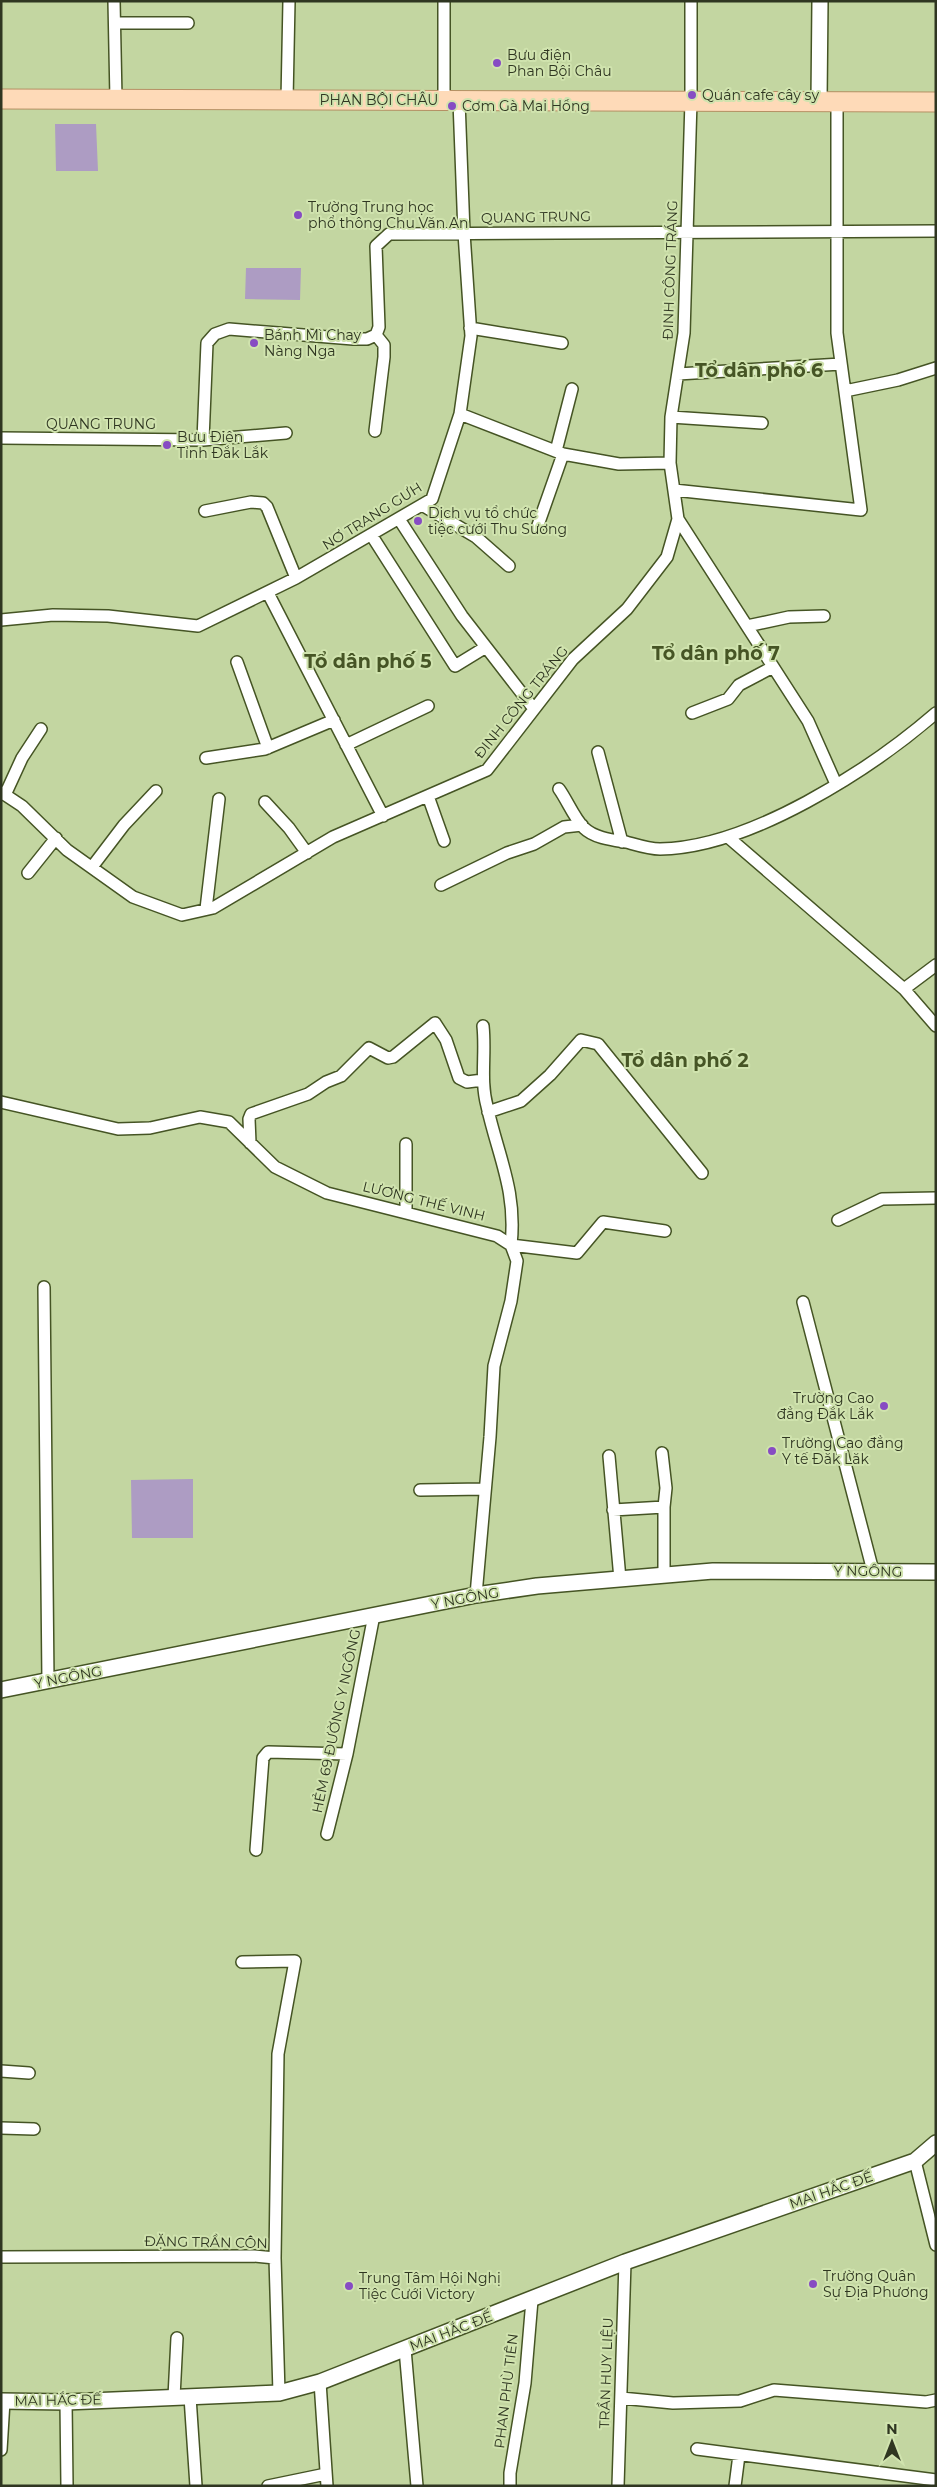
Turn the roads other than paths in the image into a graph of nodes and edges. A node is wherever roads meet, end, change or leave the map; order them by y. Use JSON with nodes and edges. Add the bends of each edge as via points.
{"nodes":[{"id":1,"x":114,"y":1,"type":"edge"},
{"id":2,"x":289,"y":1,"type":"edge"},
{"id":3,"x":444,"y":1,"type":"edge"},
{"id":4,"x":691,"y":1,"type":"edge"},
{"id":5,"x":820,"y":1,"type":"edge"},
{"id":6,"x":114,"y":23,"type":"junction"},
{"id":7,"x":188,"y":23,"type":"dead end"},
{"id":8,"x":1,"y":98,"type":"edge"},
{"id":9,"x":116,"y":100,"type":"junction"},
{"id":10,"x":287,"y":100,"type":"junction"},
{"id":11,"x":828,"y":100,"type":"junction"},
{"id":12,"x":452,"y":101,"type":"junction"},
{"id":13,"x":691,"y":101,"type":"junction"},
{"id":14,"x":936,"y":102,"type":"edge"},
{"id":15,"x":838,"y":230,"type":"junction"},
{"id":16,"x":686,"y":231,"type":"junction"},
{"id":17,"x":936,"y":231,"type":"edge"},
{"id":18,"x":464,"y":233,"type":"junction"},
{"id":19,"x":470,"y":328,"type":"junction"},
{"id":20,"x":376,"y":335,"type":"junction"},
{"id":21,"x":562,"y":343,"type":"dead end"},
{"id":22,"x":841,"y":364,"type":"junction"},
{"id":23,"x":936,"y":368,"type":"edge"},
{"id":24,"x":678,"y":374,"type":"junction"},
{"id":25,"x":572,"y":389,"type":"dead end"},
{"id":26,"x":845,"y":391,"type":"junction"},
{"id":27,"x":460,"y":414,"type":"junction"},
{"id":28,"x":671,"y":417,"type":"junction"},
{"id":29,"x":762,"y":422,"type":"dead end"},
{"id":30,"x":375,"y":431,"type":"dead end"},
{"id":31,"x":286,"y":433,"type":"dead end"},
{"id":32,"x":1,"y":438,"type":"edge"},
{"id":33,"x":203,"y":440,"type":"junction"},
{"id":34,"x":560,"y":452,"type":"junction"},
{"id":35,"x":670,"y":463,"type":"junction"},
{"id":36,"x":674,"y":490,"type":"junction"},
{"id":37,"x":422,"y":505,"type":"junction"},
{"id":38,"x":205,"y":511,"type":"dead end"},
{"id":39,"x":399,"y":520,"type":"junction"},
{"id":40,"x":678,"y":520,"type":"junction"},
{"id":41,"x":537,"y":528,"type":"dead end"},
{"id":42,"x":372,"y":536,"type":"junction"},
{"id":43,"x":509,"y":566,"type":"dead end"},
{"id":44,"x":296,"y":578,"type":"junction"},
{"id":45,"x":268,"y":593,"type":"junction"},
{"id":46,"x":824,"y":616,"type":"dead end"},
{"id":47,"x":1,"y":620,"type":"edge"},
{"id":48,"x":747,"y":626,"type":"junction"},
{"id":49,"x":486,"y":647,"type":"junction"},
{"id":50,"x":238,"y":662,"type":"dead end"},
{"id":51,"x":773,"y":667,"type":"junction"},
{"id":52,"x":428,"y":706,"type":"dead end"},
{"id":53,"x":534,"y":709,"type":"junction"},
{"id":54,"x":692,"y":713,"type":"dead end"},
{"id":55,"x":936,"y":713,"type":"edge"},
{"id":56,"x":334,"y":720,"type":"junction"},
{"id":57,"x":41,"y":729,"type":"dead end"},
{"id":58,"x":346,"y":745,"type":"junction"},
{"id":59,"x":268,"y":748,"type":"junction"},
{"id":60,"x":598,"y":752,"type":"dead end"},
{"id":61,"x":206,"y":758,"type":"dead end"},
{"id":62,"x":836,"y":784,"type":"junction"},
{"id":63,"x":560,"y":789,"type":"dead end"},
{"id":64,"x":156,"y":791,"type":"dead end"},
{"id":65,"x":3,"y":793,"type":"edge"},
{"id":66,"x":428,"y":796,"type":"junction"},
{"id":67,"x":219,"y":799,"type":"dead end"},
{"id":68,"x":265,"y":802,"type":"dead end"},
{"id":69,"x":383,"y":816,"type":"junction"},
{"id":70,"x":582,"y":825,"type":"junction"},
{"id":71,"x":56,"y":838,"type":"junction"},
{"id":72,"x":728,"y":838,"type":"junction"},
{"id":73,"x":444,"y":841,"type":"dead end"},
{"id":74,"x":622,"y":842,"type":"junction"},
{"id":75,"x":307,"y":853,"type":"junction"},
{"id":76,"x":92,"y":867,"type":"junction"},
{"id":77,"x":28,"y":873,"type":"dead end"},
{"id":78,"x":441,"y":885,"type":"dead end"},
{"id":79,"x":206,"y":909,"type":"junction"},
{"id":80,"x":936,"y":965,"type":"edge"},
{"id":81,"x":904,"y":990,"type":"junction"},
{"id":82,"x":483,"y":1026,"type":"dead end"},
{"id":83,"x":936,"y":1026,"type":"edge"},
{"id":84,"x":483,"y":1080,"type":"junction"},
{"id":85,"x":1,"y":1102,"type":"edge"},
{"id":86,"x":488,"y":1112,"type":"junction"},
{"id":87,"x":250,"y":1143,"type":"junction"},
{"id":88,"x":406,"y":1144,"type":"dead end"},
{"id":89,"x":702,"y":1173,"type":"dead end"},
{"id":90,"x":936,"y":1198,"type":"edge"},
{"id":91,"x":406,"y":1211,"type":"junction"},
{"id":92,"x":838,"y":1220,"type":"dead end"},
{"id":93,"x":665,"y":1231,"type":"dead end"},
{"id":94,"x":511,"y":1245,"type":"junction"},
{"id":95,"x":44,"y":1287,"type":"dead end"},
{"id":96,"x":803,"y":1302,"type":"dead end"},
{"id":97,"x":662,"y":1453,"type":"dead end"},
{"id":98,"x":608,"y":1456,"type":"dead end"},
{"id":99,"x":484,"y":1489,"type":"junction"},
{"id":100,"x":420,"y":1490,"type":"dead end"},
{"id":101,"x":664,"y":1507,"type":"junction"},
{"id":102,"x":613,"y":1510,"type":"junction"},
{"id":103,"x":873,"y":1571,"type":"junction"},
{"id":104,"x":936,"y":1572,"type":"edge"},
{"id":105,"x":664,"y":1576,"type":"junction"},
{"id":106,"x":620,"y":1579,"type":"junction"},
{"id":107,"x":476,"y":1595,"type":"junction"},
{"id":108,"x":374,"y":1615,"type":"junction"},
{"id":109,"x":48,"y":1681,"type":"junction"},
{"id":110,"x":1,"y":1690,"type":"edge"},
{"id":111,"x":348,"y":1754,"type":"junction"},
{"id":112,"x":327,"y":1834,"type":"dead end"},
{"id":113,"x":256,"y":1850,"type":"dead end"},
{"id":114,"x":242,"y":1962,"type":"dead end"},
{"id":115,"x":1,"y":2071,"type":"edge"},
{"id":116,"x":29,"y":2073,"type":"dead end"},
{"id":117,"x":1,"y":2128,"type":"edge"},
{"id":118,"x":34,"y":2129,"type":"dead end"},
{"id":119,"x":936,"y":2143,"type":"edge"},
{"id":120,"x":915,"y":2161,"type":"junction"},
{"id":121,"x":936,"y":2245,"type":"edge"},
{"id":122,"x":1,"y":2257,"type":"edge"},
{"id":123,"x":275,"y":2258,"type":"junction"},
{"id":124,"x":625,"y":2262,"type":"junction"},
{"id":125,"x":532,"y":2300,"type":"junction"},
{"id":126,"x":177,"y":2338,"type":"dead end"},
{"id":127,"x":405,"y":2349,"type":"junction"},
{"id":128,"x":320,"y":2382,"type":"junction"},
{"id":129,"x":278,"y":2393,"type":"junction"},
{"id":130,"x":174,"y":2397,"type":"junction"},
{"id":131,"x":190,"y":2397,"type":"junction"},
{"id":132,"x":621,"y":2398,"type":"junction"},
{"id":133,"x":936,"y":2400,"type":"edge"},
{"id":134,"x":2,"y":2401,"type":"edge"},
{"id":135,"x":66,"y":2402,"type":"junction"},
{"id":136,"x":697,"y":2449,"type":"dead end"},
{"id":137,"x":1,"y":2450,"type":"edge"},
{"id":138,"x":740,"y":2455,"type":"junction"},
{"id":139,"x":326,"y":2474,"type":"junction"},
{"id":140,"x":895,"y":2480,"type":"edge"},
{"id":141,"x":936,"y":2480,"type":"edge"},
{"id":142,"x":68,"y":2486,"type":"edge"},
{"id":143,"x":196,"y":2486,"type":"edge"},
{"id":144,"x":268,"y":2486,"type":"edge"},
{"id":145,"x":326,"y":2486,"type":"edge"},
{"id":146,"x":417,"y":2486,"type":"edge"},
{"id":147,"x":510,"y":2486,"type":"edge"},
{"id":148,"x":618,"y":2486,"type":"edge"},
{"id":149,"x":735,"y":2486,"type":"edge"}],
"edges":[{"from":1,"to":6,"type":"street"},
{"from":2,"to":10,"type":"street"},
{"from":3,"to":12,"type":"street","name":"NƠ TRANG GƯH"},
{"from":4,"to":13,"type":"street","name":"ĐINH CÔNG TRÁNG"},
{"from":5,"to":11,"type":"street"},
{"from":6,"to":7,"type":"street"},
{"from":6,"to":9,"type":"street"},
{"from":8,"to":9,"type":"main road","name":"PHAN BỘI CHÂU"},
{"from":9,"to":10,"type":"main road","name":"PHAN BỘI CHÂU"},
{"from":10,"to":12,"type":"main road","name":"PHAN BỘI CHÂU"},
{"from":11,"to":13,"type":"main road","name":"PHAN BỘI CHÂU"},
{"from":11,"to":14,"type":"main road","name":"PHAN BỘI CHÂU"},
{"from":11,"to":15,"type":"street"},
{"from":12,"to":13,"type":"main road","name":"PHAN BỘI CHÂU"},
{"from":12,"to":18,"type":"street","name":"NƠ TRANG GƯH"},
{"from":13,"to":16,"type":"street","name":"ĐINH CÔNG TRÁNG"},
{"from":15,"to":16,"type":"street","name":"QUANG TRUNG"},
{"from":15,"to":17,"type":"street","name":"QUANG TRUNG"},
{"from":15,"to":22,"type":"street","via":[[837,333]]},
{"from":16,"to":18,"type":"street","name":"QUANG TRUNG"},
{"from":16,"to":24,"type":"street","name":"ĐINH CÔNG TRÁNG","via":[[684,333]]},
{"from":18,"to":19,"type":"street","name":"NƠ TRANG GƯH"},
{"from":18,"to":20,"type":"street","name":"QUANG TRUNG","via":[[389,234],[376,246]]},
{"from":19,"to":21,"type":"street"},
{"from":19,"to":27,"type":"street","name":"NƠ TRANG GƯH"},
{"from":20,"to":30,"type":"street","via":[[384,345],[384,357]]},
{"from":20,"to":33,"type":"street","via":[[367,340],[353,340],[229,328],[215,334],[207,343]]},
{"from":22,"to":24,"type":"street"},
{"from":22,"to":26,"type":"street"},
{"from":23,"to":26,"type":"street"},
{"from":24,"to":28,"type":"street","name":"ĐINH CÔNG TRÁNG"},
{"from":25,"to":34,"type":"street"},
{"from":26,"to":36,"type":"street","via":[[861,510]]},
{"from":27,"to":34,"type":"street"},
{"from":27,"to":37,"type":"street","name":"NƠ TRANG GƯH","via":[[432,499]]},
{"from":28,"to":29,"type":"street"},
{"from":28,"to":35,"type":"street","name":"ĐINH CÔNG TRÁNG"},
{"from":31,"to":33,"type":"street","name":"QUANG TRUNG"},
{"from":32,"to":33,"type":"street","name":"QUANG TRUNG"},
{"from":34,"to":35,"type":"street","via":[[620,464]]},
{"from":34,"to":41,"type":"street"},
{"from":35,"to":36,"type":"street","name":"ĐINH CÔNG TRÁNG"},
{"from":36,"to":40,"type":"street","name":"ĐINH CÔNG TRÁNG"},
{"from":37,"to":39,"type":"street","name":"NƠ TRANG GƯH"},
{"from":37,"to":43,"type":"street","via":[[476,538]]},
{"from":38,"to":44,"type":"street","via":[[251,502],[263,503]]},
{"from":39,"to":42,"type":"street","name":"NƠ TRANG GƯH"},
{"from":39,"to":49,"type":"street"},
{"from":40,"to":48,"type":"street"},
{"from":40,"to":53,"type":"street","name":"ĐINH CÔNG TRÁNG","via":[[667,557],[627,609],[573,659]]},
{"from":42,"to":44,"type":"street","name":"NƠ TRANG GƯH"},
{"from":42,"to":49,"type":"street","via":[[454,666]]},
{"from":44,"to":45,"type":"street","name":"NƠ TRANG GƯH"},
{"from":45,"to":47,"type":"street","name":"NƠ TRANG GƯH","via":[[198,626],[108,616]]},
{"from":45,"to":56,"type":"street"},
{"from":46,"to":48,"type":"street","via":[[789,617]]},
{"from":48,"to":51,"type":"street"},
{"from":49,"to":53,"type":"street"},
{"from":50,"to":59,"type":"street"},
{"from":51,"to":54,"type":"street","via":[[739,685],[728,699]]},
{"from":51,"to":62,"type":"street","via":[[808,721]]},
{"from":52,"to":58,"type":"street"},
{"from":53,"to":66,"type":"street","name":"ĐINH CÔNG TRÁNG","via":[[487,770]]},
{"from":55,"to":62,"type":"street","via":[[913,733]]},
{"from":56,"to":58,"type":"street"},
{"from":56,"to":59,"type":"street"},
{"from":57,"to":65,"type":"street"},
{"from":58,"to":69,"type":"street"},
{"from":59,"to":61,"type":"street"},
{"from":60,"to":74,"type":"street"},
{"from":62,"to":72,"type":"street","via":[[786,814]]},
{"from":63,"to":70,"type":"street"},
{"from":64,"to":76,"type":"street","via":[[124,825]]},
{"from":65,"to":71,"type":"street","name":"ĐINH CÔNG TRÁNG"},
{"from":66,"to":69,"type":"street","name":"ĐINH CÔNG TRÁNG"},
{"from":66,"to":73,"type":"street"},
{"from":67,"to":79,"type":"street"},
{"from":68,"to":75,"type":"street"},
{"from":69,"to":75,"type":"street","name":"ĐINH CÔNG TRÁNG","via":[[333,837]]},
{"from":70,"to":74,"type":"street","via":[[602,838]]},
{"from":70,"to":78,"type":"street","via":[[564,827],[534,844],[507,853]]},
{"from":71,"to":76,"type":"street","name":"ĐINH CÔNG TRÁNG"},
{"from":71,"to":77,"type":"street"},
{"from":72,"to":74,"type":"street","via":[[659,849]]},
{"from":72,"to":81,"type":"street"},
{"from":75,"to":79,"type":"street","name":"ĐINH CÔNG TRÁNG","via":[[213,908]]},
{"from":76,"to":79,"type":"street","name":"ĐINH CÔNG TRÁNG","via":[[133,897],[182,914]]},
{"from":80,"to":81,"type":"street"},
{"from":81,"to":83,"type":"street"},
{"from":82,"to":84,"type":"street"},
{"from":84,"to":86,"type":"street"},
{"from":84,"to":87,"type":"street","via":[[467,1082],[459,1078],[446,1040],[435,1023],[394,1056],[388,1058],[369,1048],[341,1076],[308,1094],[251,1114]]},
{"from":85,"to":87,"type":"street","name":"LƯƠNG THẾ VINH","via":[[118,1129],[150,1128],[200,1117],[228,1122]]},
{"from":86,"to":89,"type":"street","via":[[520,1101],[550,1075],[581,1040],[598,1044]]},
{"from":86,"to":94,"type":"street","via":[[507,1175],[513,1226]]},
{"from":87,"to":91,"type":"street","name":"LƯƠNG THẾ VINH","via":[[275,1167],[327,1193]]},
{"from":88,"to":91,"type":"street"},
{"from":90,"to":92,"type":"street","via":[[882,1199]]},
{"from":91,"to":94,"type":"street","name":"LƯƠNG THẾ VINH","via":[[496,1236]]},
{"from":93,"to":94,"type":"street","name":"LƯƠNG THẾ VINH","via":[[603,1222],[577,1253]]},
{"from":94,"to":99,"type":"street","via":[[517,1261],[516,1275],[494,1366]]},
{"from":95,"to":109,"type":"street"},
{"from":96,"to":103,"type":"street"},
{"from":97,"to":101,"type":"street","via":[[666,1488]]},
{"from":98,"to":102,"type":"street"},
{"from":99,"to":100,"type":"street"},
{"from":99,"to":107,"type":"street"},
{"from":101,"to":102,"type":"street"},
{"from":101,"to":105,"type":"street"},
{"from":102,"to":106,"type":"street"},
{"from":103,"to":104,"type":"street","name":"Y NGÔNG"},
{"from":103,"to":105,"type":"street","name":"Y NGÔNG","via":[[713,1571]]},
{"from":105,"to":106,"type":"street","name":"Y NGÔNG"},
{"from":106,"to":107,"type":"street","name":"Y NGÔNG"},
{"from":107,"to":108,"type":"street","name":"Y NGÔNG"},
{"from":108,"to":109,"type":"street","name":"Y NGÔNG"},
{"from":108,"to":111,"type":"street","name":"HẺM 69 ĐƯỜNG Y NGÔNG"},
{"from":109,"to":110,"type":"street","name":"Y NGÔNG"},
{"from":111,"to":112,"type":"street","name":"HẺM 69 ĐƯỜNG Y NGÔNG"},
{"from":111,"to":113,"type":"street","via":[[268,1752],[263,1758]]},
{"from":114,"to":123,"type":"street","via":[[295,1961],[278,2054]]},
{"from":115,"to":116,"type":"street"},
{"from":117,"to":118,"type":"street"},
{"from":119,"to":120,"type":"street","name":"MAI HẮC ĐẾ"},
{"from":120,"to":121,"type":"street"},
{"from":120,"to":124,"type":"street","name":"MAI HẮC ĐẾ"},
{"from":122,"to":123,"type":"street","name":"ĐẶNG TRẦN CÔN"},
{"from":123,"to":129,"type":"street","name":"ĐẶNG TRẦN CÔN"},
{"from":124,"to":125,"type":"street","name":"MAI HẮC ĐẾ"},
{"from":124,"to":132,"type":"street","name":"TRẦN HUY LIỆU"},
{"from":125,"to":127,"type":"street","name":"MAI HẮC ĐẾ"},
{"from":125,"to":147,"type":"street","name":"PHAN PHÙ TIÊN","via":[[525,2383]]},
{"from":126,"to":130,"type":"street"},
{"from":127,"to":128,"type":"street","name":"MAI HẮC ĐẾ"},
{"from":127,"to":146,"type":"street"},
{"from":128,"to":129,"type":"street","name":"MAI HẮC ĐẾ"},
{"from":128,"to":139,"type":"street"},
{"from":129,"to":131,"type":"street","name":"MAI HẮC ĐẾ"},
{"from":130,"to":131,"type":"street","name":"MAI HẮC ĐẾ"},
{"from":130,"to":135,"type":"street","name":"MAI HẮC ĐẾ"},
{"from":131,"to":143,"type":"street"},
{"from":132,"to":133,"type":"street","via":[[674,2403],[740,2401],[774,2390],[926,2402]]},
{"from":132,"to":148,"type":"street","name":"TRẦN HUY LIỆU"},
{"from":134,"to":135,"type":"street","name":"MAI HẮC ĐẾ"},
{"from":134,"to":137,"type":"street"},
{"from":135,"to":142,"type":"street"},
{"from":136,"to":138,"type":"street"},
{"from":138,"to":140,"type":"street"},
{"from":138,"to":149,"type":"street"},
{"from":139,"to":144,"type":"street"},
{"from":139,"to":145,"type":"street"},
{"from":140,"to":141,"type":"street"}]}
